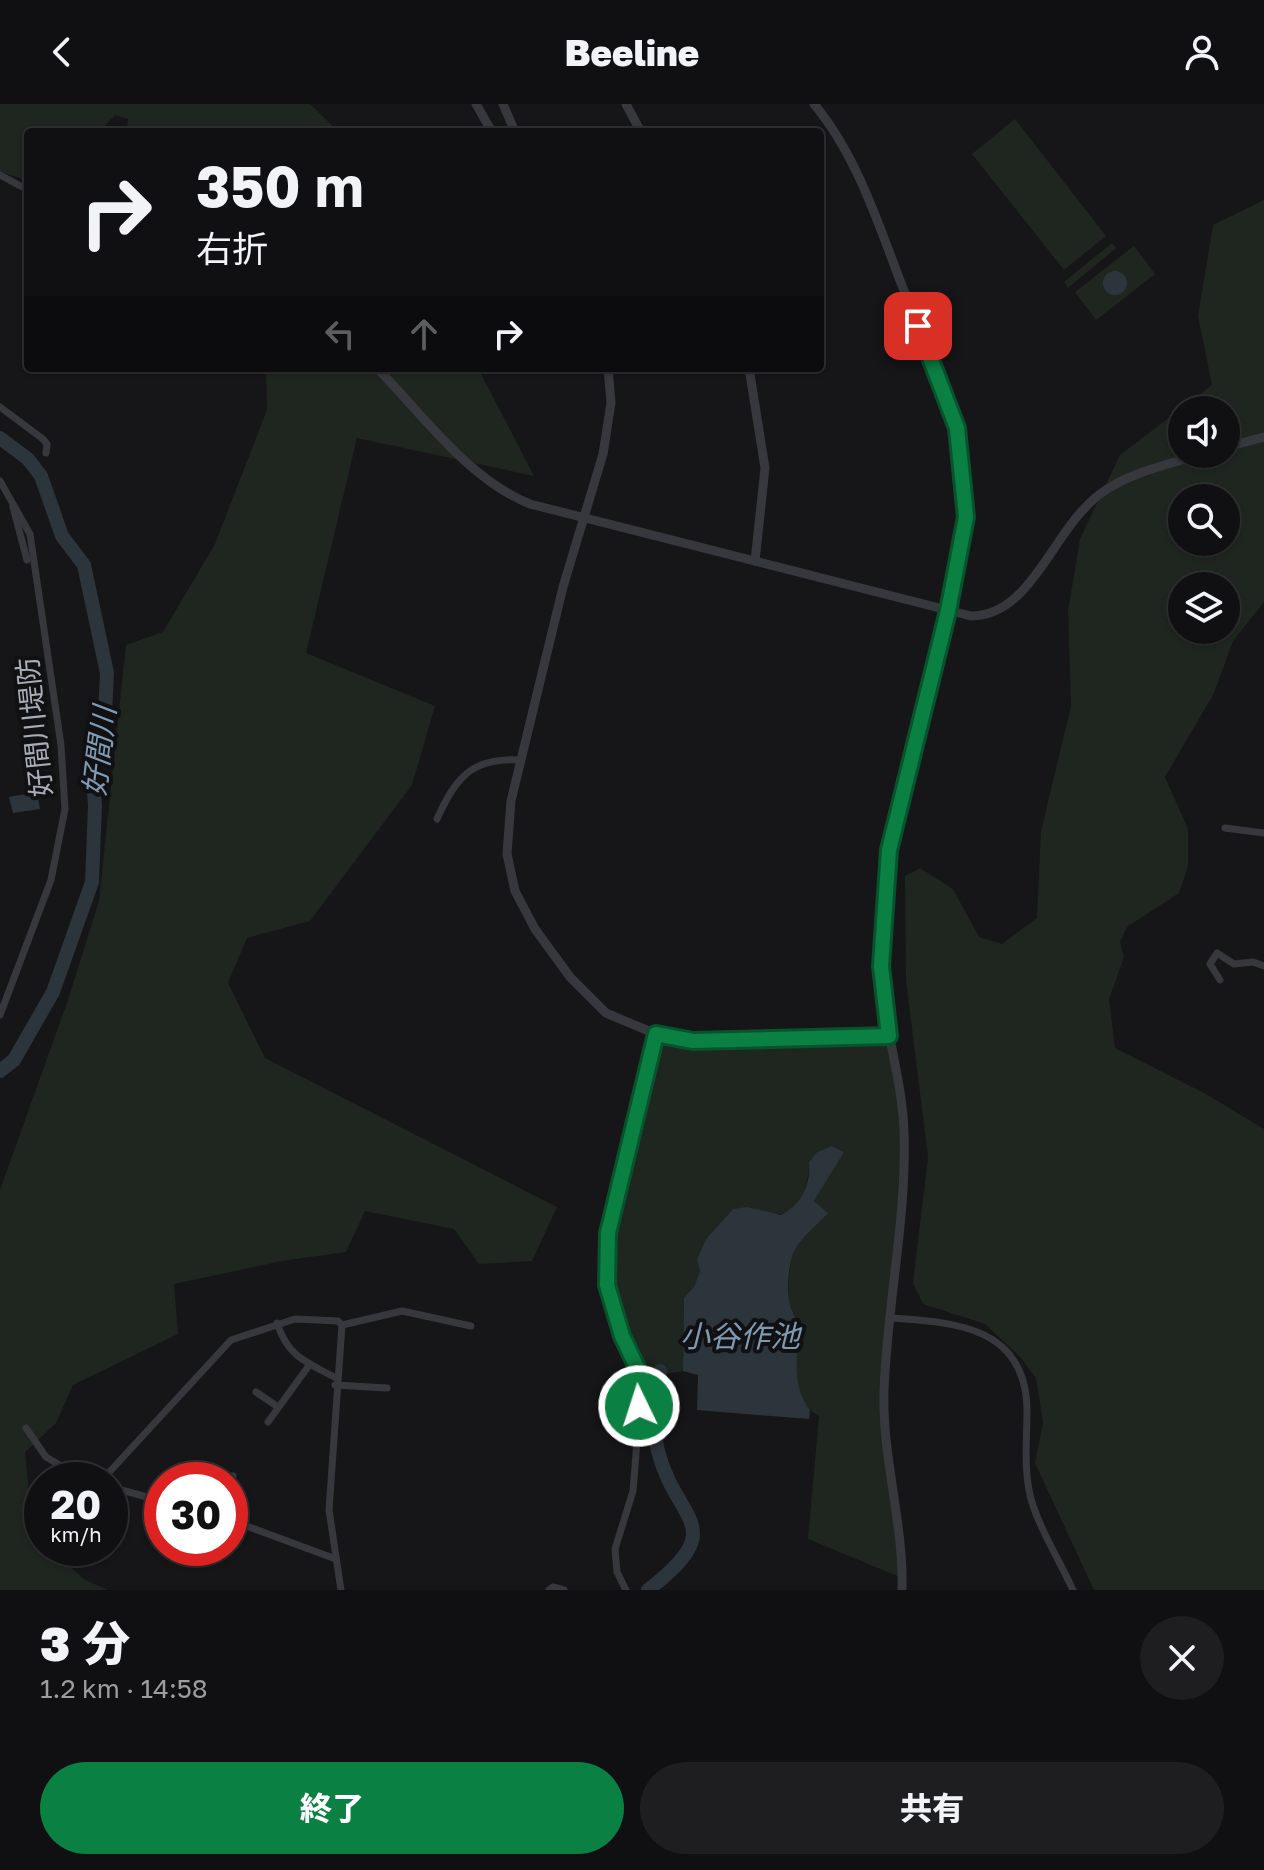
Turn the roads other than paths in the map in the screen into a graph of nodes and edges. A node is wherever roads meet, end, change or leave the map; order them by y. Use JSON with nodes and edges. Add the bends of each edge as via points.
{"nodes":[{"id":1,"x":476,"y":104,"type":"edge"},
{"id":2,"x":503,"y":104,"type":"edge"},
{"id":3,"x":626,"y":104,"type":"edge"},
{"id":4,"x":814,"y":104,"type":"edge"},
{"id":5,"x":490,"y":128,"type":"edge"},
{"id":6,"x":513,"y":128,"type":"edge"},
{"id":7,"x":639,"y":128,"type":"edge"},
{"id":8,"x":0,"y":175,"type":"edge"},
{"id":9,"x":24,"y":188,"type":"edge"},
{"id":10,"x":381,"y":372,"type":"edge"},
{"id":11,"x":608,"y":372,"type":"edge"},
{"id":12,"x":750,"y":372,"type":"edge"},
{"id":13,"x":0,"y":407,"type":"edge"},
{"id":14,"x":1264,"y":437,"type":"edge"},
{"id":15,"x":1240,"y":443,"type":"edge"},
{"id":16,"x":46,"y":453,"type":"dead end"},
{"id":17,"x":1168,"y":465,"type":"edge"},
{"id":18,"x":0,"y":481,"type":"edge"},
{"id":19,"x":11,"y":497,"type":"junction"},
{"id":20,"x":584,"y":517,"type":"junction"},
{"id":21,"x":27,"y":560,"type":"dead end"},
{"id":22,"x":755,"y":561,"type":"junction"},
{"id":23,"x":948,"y":611,"type":"junction"},
{"id":24,"x":521,"y":760,"type":"junction"},
{"id":25,"x":437,"y":819,"type":"dead end"},
{"id":26,"x":1225,"y":828,"type":"dead end"},
{"id":27,"x":1264,"y":833,"type":"edge"},
{"id":28,"x":1264,"y":966,"type":"edge"},
{"id":29,"x":1220,"y":980,"type":"dead end"},
{"id":30,"x":0,"y":1015,"type":"edge"},
{"id":31,"x":656,"y":1034,"type":"junction"},
{"id":32,"x":889,"y":1036,"type":"junction"},
{"id":33,"x":890,"y":1318,"type":"junction"},
{"id":34,"x":277,"y":1323,"type":"junction"},
{"id":35,"x":342,"y":1325,"type":"junction"},
{"id":36,"x":471,"y":1326,"type":"dead end"},
{"id":37,"x":310,"y":1364,"type":"junction"},
{"id":38,"x":336,"y":1382,"type":"junction"},
{"id":39,"x":387,"y":1388,"type":"dead end"},
{"id":40,"x":256,"y":1392,"type":"dead end"},
{"id":41,"x":278,"y":1407,"type":"junction"},
{"id":42,"x":268,"y":1422,"type":"dead end"},
{"id":43,"x":26,"y":1428,"type":"dead end"},
{"id":44,"x":53,"y":1462,"type":"edge"},
{"id":45,"x":119,"y":1462,"type":"edge"},
{"id":46,"x":248,"y":1527,"type":"edge"},
{"id":47,"x":333,"y":1558,"type":"junction"},
{"id":48,"x":341,"y":1590,"type":"edge"},
{"id":49,"x":549,"y":1590,"type":"edge"},
{"id":50,"x":564,"y":1590,"type":"edge"},
{"id":51,"x":626,"y":1590,"type":"edge"},
{"id":52,"x":902,"y":1590,"type":"edge"},
{"id":53,"x":1073,"y":1590,"type":"edge"}],
"edges":[{"from":1,"to":5,"type":"street"},
{"from":2,"to":6,"type":"street"},
{"from":3,"to":7,"type":"street"},
{"from":4,"to":23,"type":"street","via":[[866,196],[957,428],[966,517]]},
{"from":8,"to":9,"type":"street"},
{"from":10,"to":20,"type":"street","via":[[487,481],[530,504]]},
{"from":11,"to":20,"type":"street","via":[[611,403],[603,454]]},
{"from":12,"to":22,"type":"street","via":[[765,468]]},
{"from":13,"to":16,"type":"street","via":[[43,439]]},
{"from":14,"to":15,"type":"street"},
{"from":17,"to":23,"type":"street","via":[[1122,480],[1100,494],[1071,520],[1010,606],[986,616]]},
{"from":18,"to":19,"type":"street","name":"好間川堤防"},
{"from":19,"to":21,"type":"street"},
{"from":19,"to":30,"type":"street","name":"好間川堤防","via":[[30,534],[61,745],[65,809],[51,880]]},
{"from":20,"to":22,"type":"street"},
{"from":20,"to":24,"type":"street"},
{"from":22,"to":23,"type":"street"},
{"from":23,"to":32,"type":"street","via":[[889,850],[881,966]]},
{"from":24,"to":25,"type":"street","via":[[502,759],[464,774]]},
{"from":24,"to":31,"type":"street","via":[[507,854],[515,891],[570,977],[606,1013]]},
{"from":26,"to":27,"type":"street"},
{"from":28,"to":29,"type":"street","via":[[1234,964],[1217,953],[1210,964]]},
{"from":31,"to":32,"type":"street","via":[[693,1041]]},
{"from":31,"to":51,"type":"street","via":[[608,1233],[607,1285],[642,1378],[633,1491],[615,1549],[617,1572]]},
{"from":32,"to":33,"type":"street","via":[[904,1126],[904,1191]]},
{"from":33,"to":52,"type":"street","via":[[884,1392],[887,1463]]},
{"from":33,"to":53,"type":"street","via":[[942,1321],[981,1331],[1008,1350],[1025,1382],[1029,1494]]},
{"from":34,"to":35,"type":"street","via":[[295,1319]]},
{"from":34,"to":37,"type":"street","via":[[284,1345]]},
{"from":34,"to":45,"type":"street","via":[[231,1340]]},
{"from":35,"to":36,"type":"street","via":[[402,1311]]},
{"from":35,"to":38,"type":"street"},
{"from":37,"to":38,"type":"street"},
{"from":37,"to":41,"type":"street"},
{"from":38,"to":39,"type":"street"},
{"from":38,"to":47,"type":"street","via":[[329,1510]]},
{"from":40,"to":41,"type":"street"},
{"from":41,"to":42,"type":"street"},
{"from":43,"to":44,"type":"street"},
{"from":46,"to":47,"type":"street"},
{"from":47,"to":48,"type":"street"},
{"from":49,"to":50,"type":"street"}]}
